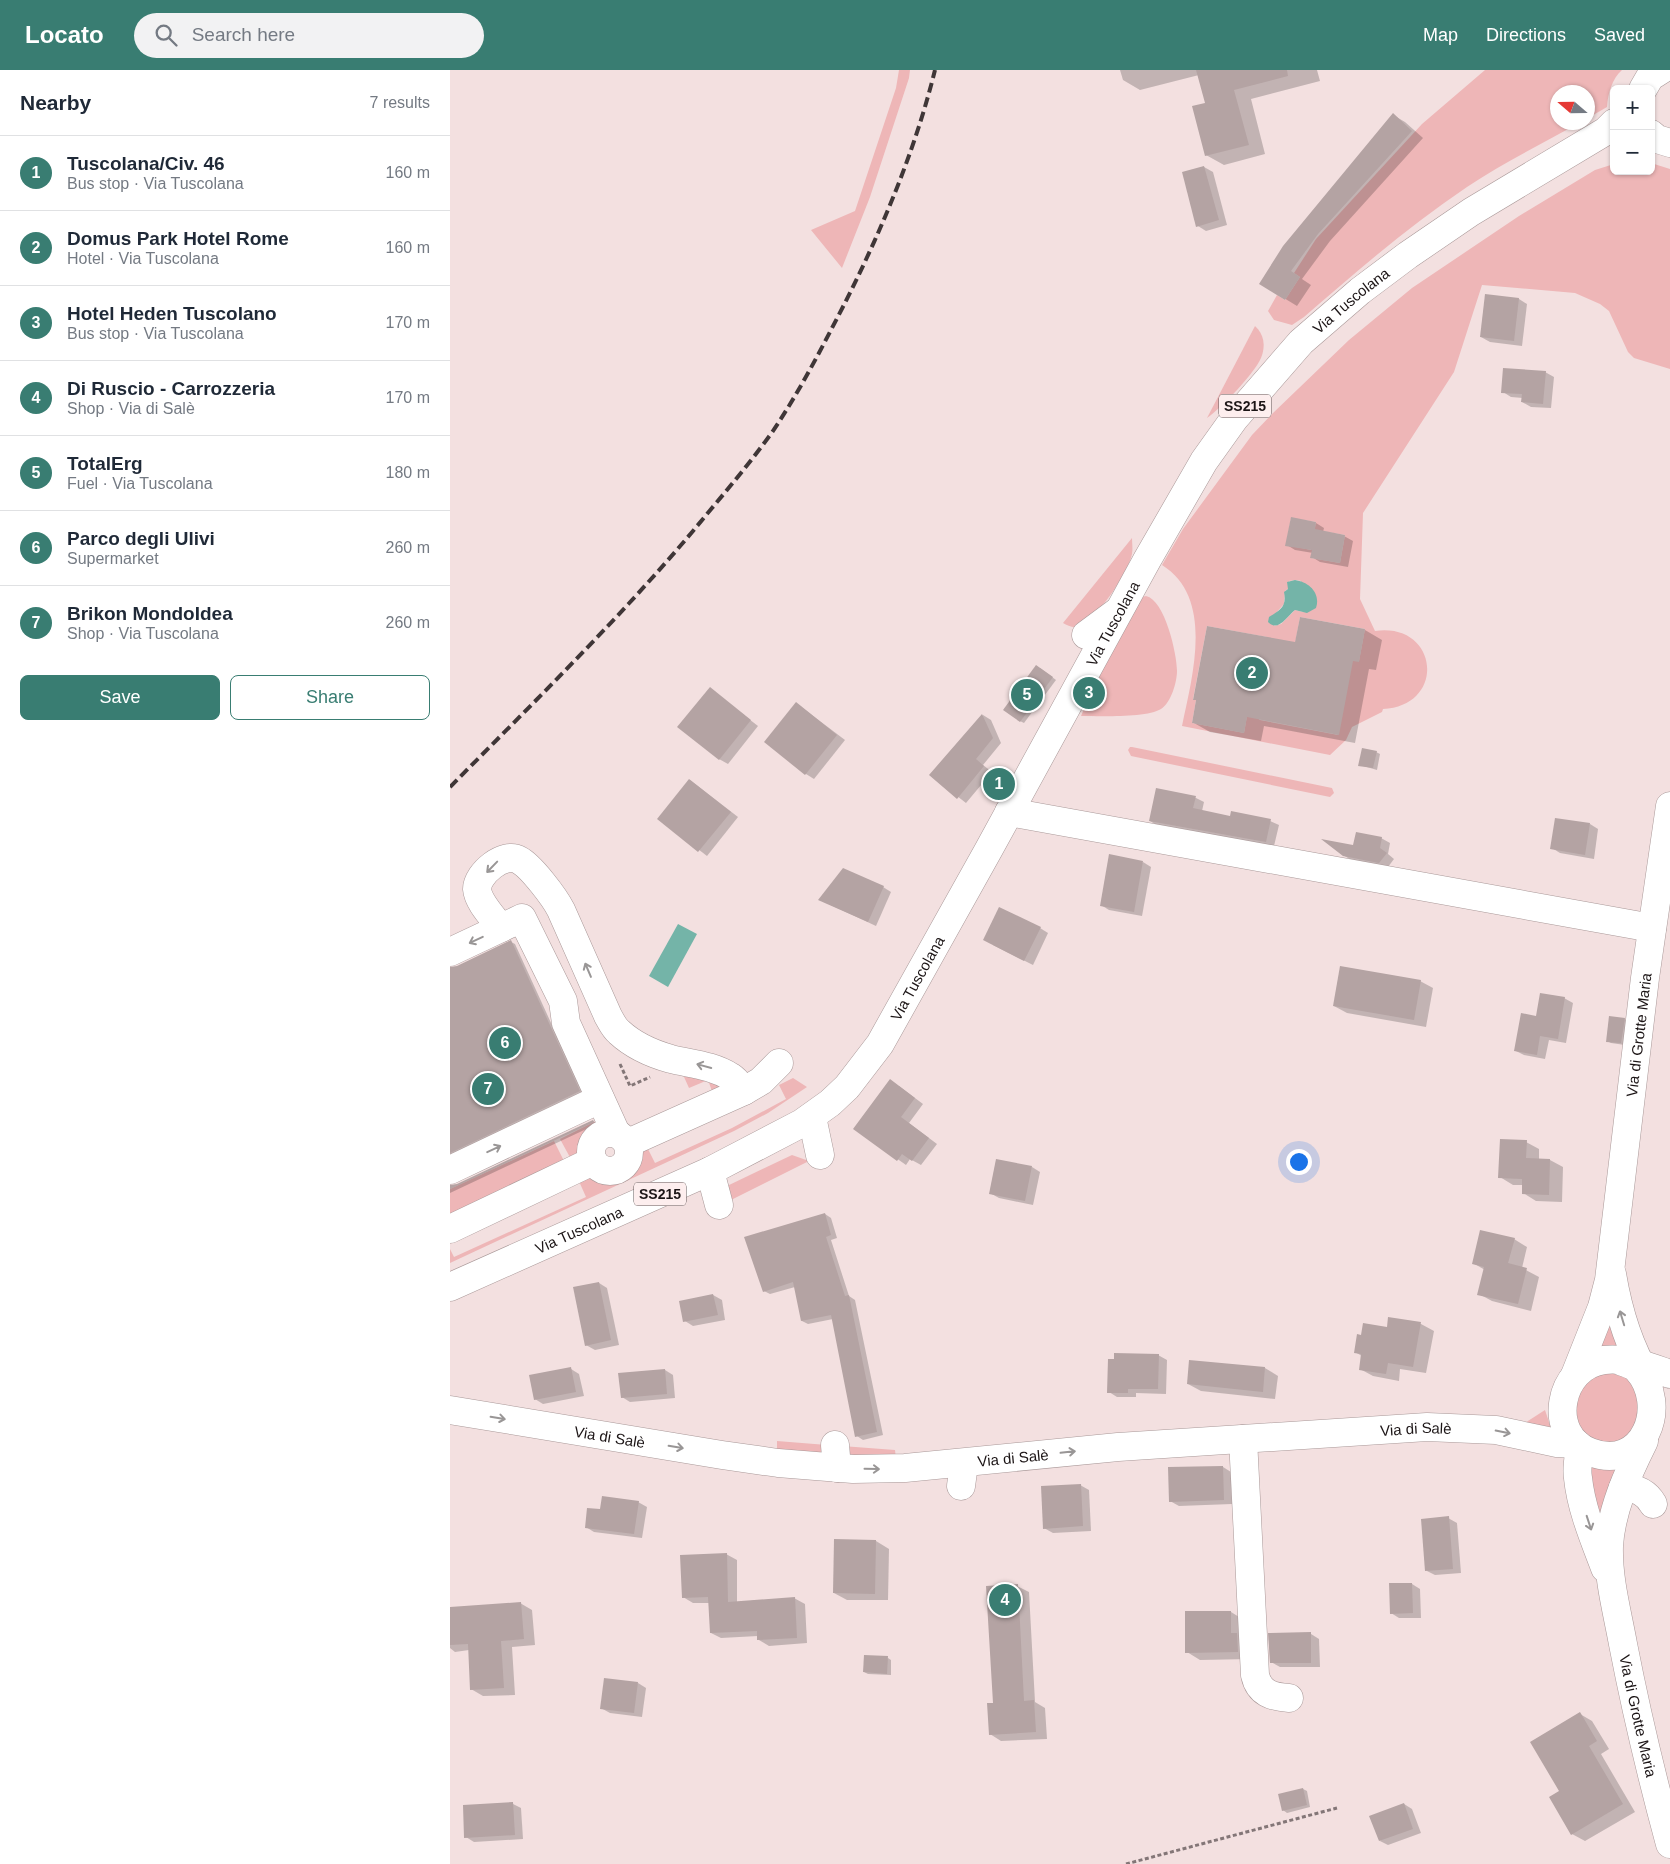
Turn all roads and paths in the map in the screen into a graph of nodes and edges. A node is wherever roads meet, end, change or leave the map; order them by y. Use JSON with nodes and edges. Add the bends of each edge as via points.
{"nodes":[{"id":1,"x":1661,"y":70,"type":"edge"},
{"id":2,"x":1645,"y":85,"type":"edge"},
{"id":3,"x":1610,"y":130,"type":"edge"},
{"id":4,"x":1117,"y":612,"type":"junction"},
{"id":5,"x":1086,"y":635,"type":"dead end"},
{"id":6,"x":1011,"y":797,"type":"junction"},
{"id":7,"x":1670,"y":806,"type":"edge"},
{"id":8,"x":553,"y":895,"type":"junction"},
{"id":9,"x":511,"y":923,"type":"junction"},
{"id":10,"x":1652,"y":928,"type":"junction"},
{"id":11,"x":450,"y":952,"type":"edge"},
{"id":12,"x":620,"y":1063,"type":"dead end"},
{"id":13,"x":779,"y":1063,"type":"dead end"},
{"id":14,"x":633,"y":1085,"type":"dead end"},
{"id":15,"x":744,"y":1091,"type":"junction"},
{"id":16,"x":600,"y":1099,"type":"junction"},
{"id":17,"x":812,"y":1116,"type":"junction"},
{"id":18,"x":622,"y":1138,"type":"junction"},
{"id":19,"x":820,"y":1155,"type":"dead end"},
{"id":20,"x":450,"y":1170,"type":"edge"},
{"id":21,"x":710,"y":1171,"type":"junction"},
{"id":22,"x":720,"y":1205,"type":"dead end"},
{"id":23,"x":450,"y":1229,"type":"edge"},
{"id":24,"x":1611,"y":1265,"type":"junction"},
{"id":25,"x":450,"y":1287,"type":"edge"},
{"id":26,"x":1644,"y":1369,"type":"edge"},
{"id":27,"x":1575,"y":1375,"type":"junction"},
{"id":28,"x":450,"y":1410,"type":"edge"},
{"id":29,"x":1670,"y":1423,"type":"edge"},
{"id":30,"x":1243,"y":1439,"type":"junction"},
{"id":31,"x":1645,"y":1440,"type":"junction"},
{"id":32,"x":1572,"y":1445,"type":"junction"},
{"id":33,"x":1623,"y":1488,"type":"junction"},
{"id":34,"x":1653,"y":1504,"type":"dead end"},
{"id":35,"x":1612,"y":1585,"type":"junction"},
{"id":36,"x":1289,"y":1698,"type":"dead end"},
{"id":37,"x":1337,"y":1808,"type":"dead end"},
{"id":38,"x":1670,"y":1844,"type":"edge"},
{"id":39,"x":1126,"y":1864,"type":"edge"}],
"edges":[{"from":1,"to":2,"type":"main road","via":[[1650,77]]},
{"from":3,"to":4,"type":"main road","name":"Via Tuscolana","number":"SS215","via":[[1435,235],[1345,302],[1301,342],[1221,436]]},
{"from":4,"to":5,"type":"main road"},
{"from":4,"to":6,"type":"main road","name":"Via Tuscolana","number":"SS215"},
{"from":6,"to":10,"type":"main road"},
{"from":6,"to":17,"type":"main road","name":"Via Tuscolana","number":"SS215","via":[[880,1044],[847,1087]]},
{"from":7,"to":10,"type":"main road","name":"Via di Grotte Maria"},
{"from":8,"to":9,"type":"main road"},
{"from":8,"to":9,"type":"main road","one_way":true,"via":[[520,860],[510,857],[499,860],[479,882],[477,889],[480,898]]},
{"from":15,"to":8,"type":"main road","one_way":true,"via":[[721,1071],[670,1059],[634,1043],[618,1031],[608,1016]]},
{"from":9,"to":11,"type":"main road","one_way":true},
{"from":9,"to":16,"type":"main road","via":[[563,1001],[566,1023]]},
{"from":10,"to":24,"type":"main road","name":"Via di Grotte Maria"},
{"from":12,"to":14,"type":"path","via":[[630,1086]]},
{"from":13,"to":15,"type":"main road"},
{"from":15,"to":18,"type":"main road"},
{"from":16,"to":18,"type":"main road"},
{"from":20,"to":16,"type":"main road","one_way":true},
{"from":17,"to":19,"type":"main road"},
{"from":17,"to":21,"type":"main road","name":"Via Tuscolana","number":"SS215"},
{"from":18,"to":23,"type":"main road","via":[[605,1133],[595,1139],[591,1150],[593,1161]]},
{"from":21,"to":22,"type":"main road"},
{"from":21,"to":25,"type":"main road","name":"Via Tuscolana","number":"SS215"},
{"from":26,"to":24,"type":"main road","name":"Via di Grotte Maria","one_way":true,"via":[[1633,1350]]},
{"from":24,"to":27,"type":"main road","name":"Via di Grotte Maria","via":[[1602,1307]]},
{"from":26,"to":27,"type":"main road","via":[[1604,1360],[1588,1365]]},
{"from":26,"to":31,"type":"main road","via":[[1655,1393],[1658,1410],[1654,1426]]},
{"from":27,"to":32,"type":"main road","via":[[1566,1387],[1562,1402],[1562,1418]]},
{"from":28,"to":30,"type":"main road","name":"Via di Salè","one_way":true,"via":[[722,1455],[836,1457],[963,1475],[1096,1449]]},
{"from":29,"to":31,"type":"main road"},
{"from":30,"to":32,"type":"main road","name":"Via di Salè","one_way":true,"via":[[1455,1427],[1496,1430]]},
{"from":30,"to":36,"type":"main road","via":[[1255,1675],[1264,1692]]},
{"from":31,"to":32,"type":"main road","via":[[1635,1449],[1620,1455],[1605,1456]]},
{"from":31,"to":33,"type":"main road","name":"Via di Grotte Maria"},
{"from":32,"to":35,"type":"main road","name":"Via di Grotte Maria","one_way":true,"via":[[1586,1516]]},
{"from":33,"to":34,"type":"main road","via":[[1643,1492]]},
{"from":33,"to":35,"type":"main road","name":"Via di Grotte Maria","via":[[1610,1544]]},
{"from":35,"to":38,"type":"main road","name":"Via di Grotte Maria","via":[[1629,1677]]},
{"from":37,"to":39,"type":"path"}]}
